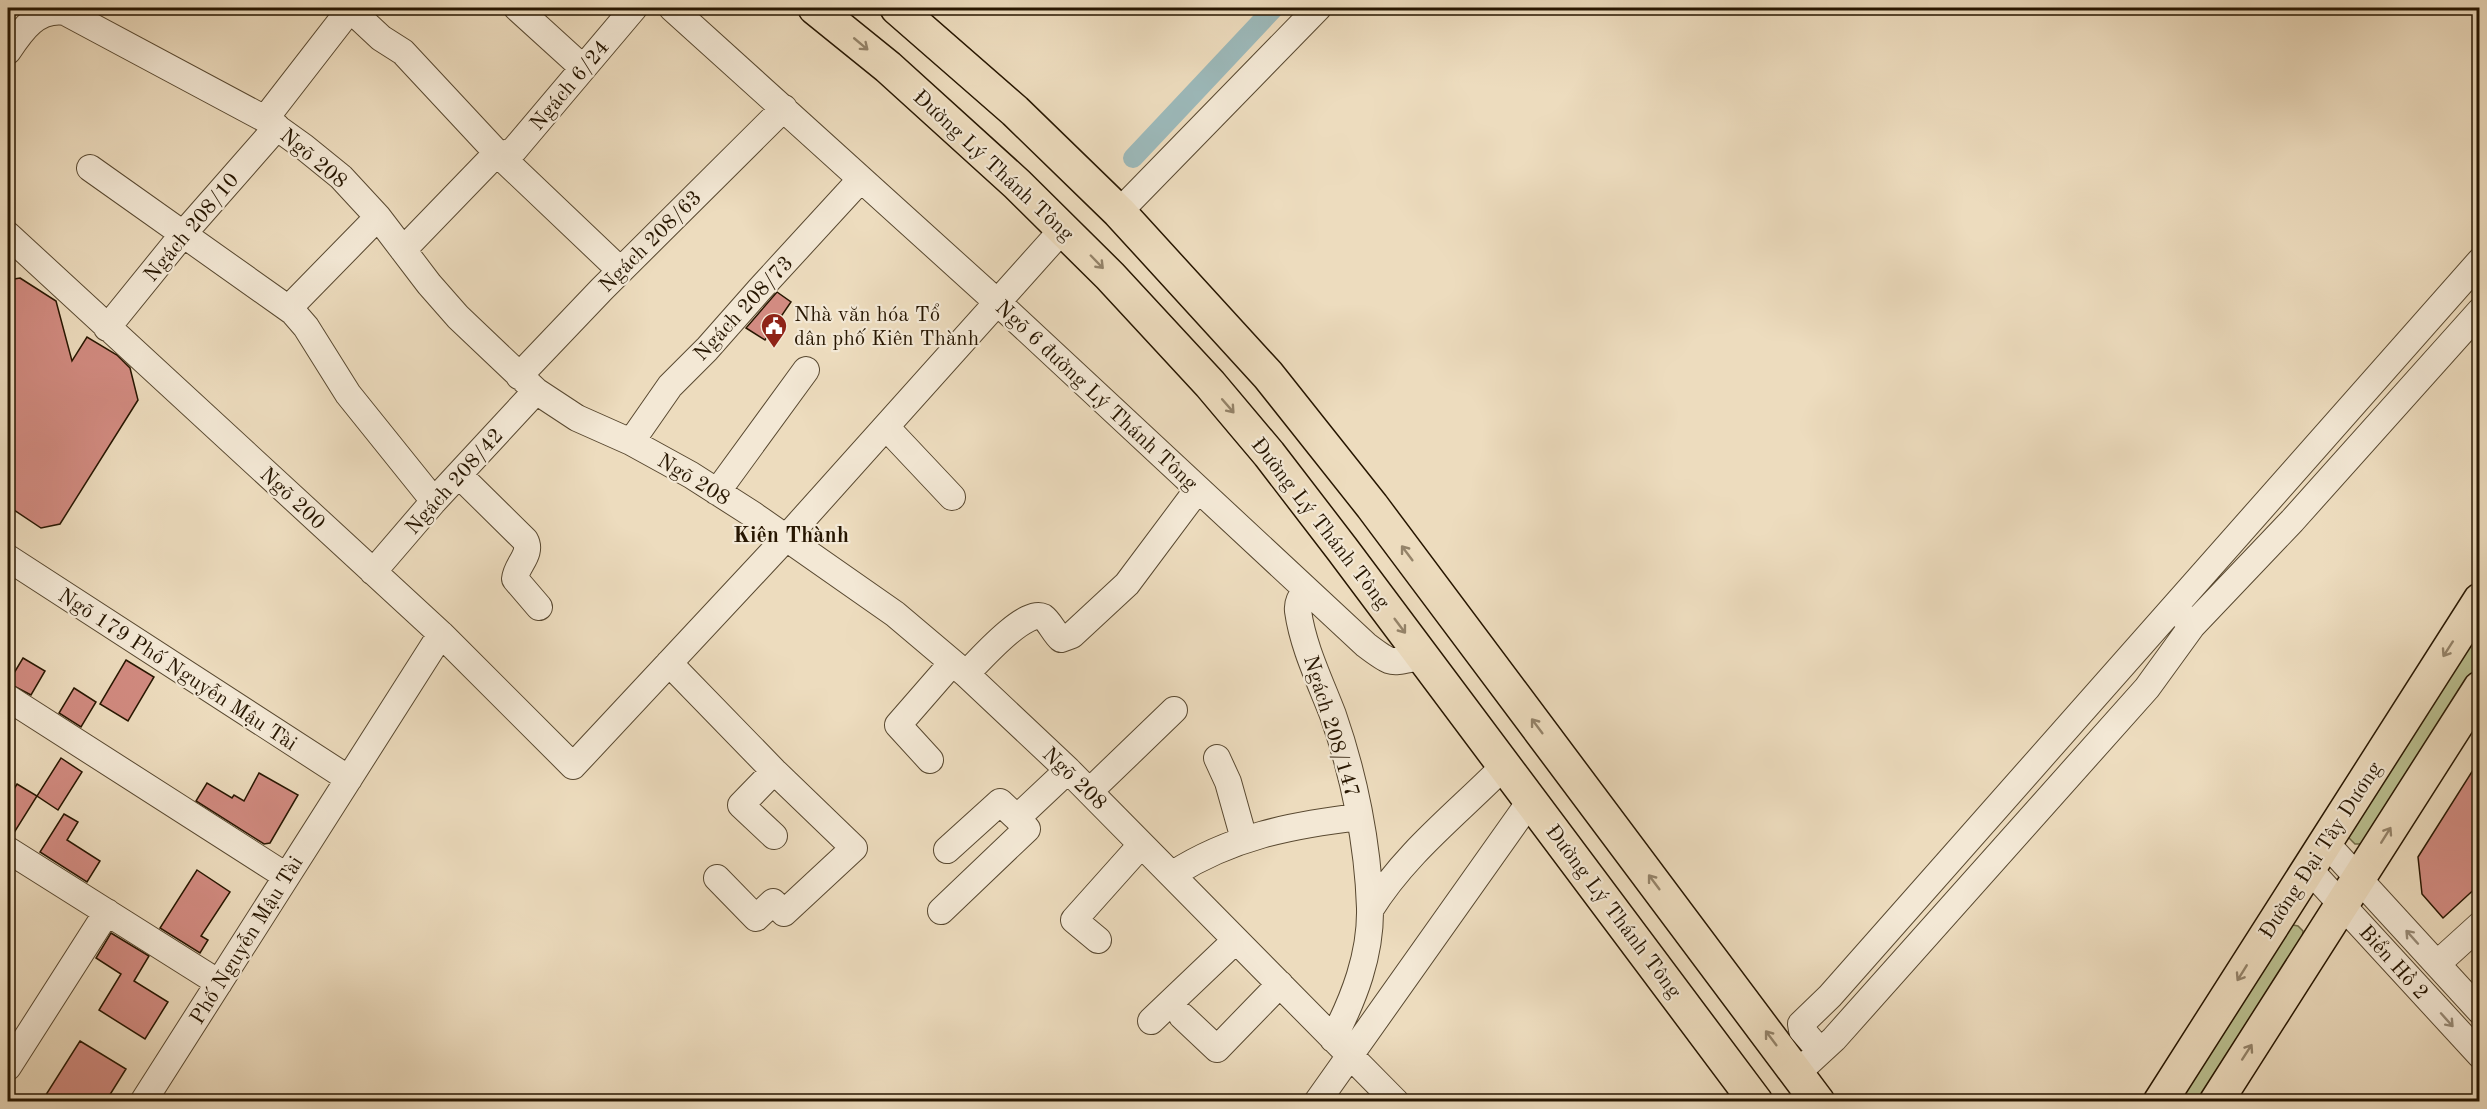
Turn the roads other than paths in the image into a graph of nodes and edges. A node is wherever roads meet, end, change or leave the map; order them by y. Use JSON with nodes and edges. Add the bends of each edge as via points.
{"nodes":[{"id":1,"x":351,"y":8,"type":"edge"},
{"id":2,"x":517,"y":8,"type":"edge"},
{"id":3,"x":634,"y":8,"type":"edge"},
{"id":4,"x":672,"y":8,"type":"edge"},
{"id":5,"x":815,"y":8,"type":"edge"},
{"id":6,"x":897,"y":8,"type":"edge"},
{"id":7,"x":1318,"y":8,"type":"edge"},
{"id":8,"x":78,"y":12,"type":"edge"},
{"id":9,"x":8,"y":51,"type":"edge"},
{"id":10,"x":583,"y":68,"type":"junction"},
{"id":11,"x":784,"y":108,"type":"junction"},
{"id":12,"x":271,"y":123,"type":"junction"},
{"id":13,"x":499,"y":155,"type":"junction"},
{"id":14,"x":90,"y":168,"type":"dead end"},
{"id":15,"x":861,"y":179,"type":"junction"},
{"id":16,"x":1119,"y":212,"type":"junction"},
{"id":17,"x":378,"y":217,"type":"junction"},
{"id":18,"x":1063,"y":229,"type":"junction"},
{"id":19,"x":184,"y":233,"type":"junction"},
{"id":20,"x":8,"y":235,"type":"edge"},
{"id":21,"x":404,"y":249,"type":"junction"},
{"id":22,"x":2480,"y":261,"type":"edge"},
{"id":23,"x":620,"y":270,"type":"junction"},
{"id":24,"x":997,"y":302,"type":"junction"},
{"id":25,"x":289,"y":308,"type":"junction"},
{"id":26,"x":2480,"y":311,"type":"edge"},
{"id":27,"x":107,"y":328,"type":"junction"},
{"id":28,"x":806,"y":370,"type":"dead end"},
{"id":29,"x":528,"y":384,"type":"junction"},
{"id":30,"x":886,"y":427,"type":"junction"},
{"id":31,"x":631,"y":442,"type":"junction"},
{"id":32,"x":459,"y":475,"type":"junction"},
{"id":33,"x":1352,"y":480,"type":"junction"},
{"id":34,"x":1198,"y":489,"type":"junction"},
{"id":35,"x":717,"y":492,"type":"junction"},
{"id":36,"x":952,"y":497,"type":"dead end"},
{"id":37,"x":434,"y":501,"type":"junction"},
{"id":38,"x":1315,"y":514,"type":"junction"},
{"id":39,"x":786,"y":538,"type":"junction"},
{"id":40,"x":8,"y":558,"type":"edge"},
{"id":41,"x":373,"y":572,"type":"junction"},
{"id":42,"x":1306,"y":590,"type":"junction"},
{"id":43,"x":2480,"y":600,"type":"edge"},
{"id":44,"x":540,"y":607,"type":"dead end"},
{"id":45,"x":2183,"y":617,"type":"junction"},
{"id":46,"x":441,"y":634,"type":"junction"},
{"id":47,"x":1423,"y":657,"type":"junction"},
{"id":48,"x":669,"y":663,"type":"junction"},
{"id":49,"x":959,"y":669,"type":"junction"},
{"id":50,"x":2480,"y":688,"type":"edge"},
{"id":51,"x":8,"y":698,"type":"edge"},
{"id":52,"x":1174,"y":710,"type":"dead end"},
{"id":53,"x":1217,"y":758,"type":"dead end"},
{"id":54,"x":930,"y":760,"type":"dead end"},
{"id":55,"x":1505,"y":765,"type":"junction"},
{"id":56,"x":1068,"y":770,"type":"junction"},
{"id":57,"x":774,"y":771,"type":"junction"},
{"id":58,"x":2050,"y":772,"type":"junction"},
{"id":59,"x":349,"y":779,"type":"junction"},
{"id":60,"x":1090,"y":791,"type":"junction"},
{"id":61,"x":1531,"y":800,"type":"junction"},
{"id":62,"x":1359,"y":817,"type":"junction"},
{"id":63,"x":1017,"y":818,"type":"junction"},
{"id":64,"x":774,"y":836,"type":"dead end"},
{"id":65,"x":1244,"y":839,"type":"junction"},
{"id":66,"x":1141,"y":845,"type":"junction"},
{"id":67,"x":8,"y":849,"type":"edge"},
{"id":68,"x":947,"y":850,"type":"dead end"},
{"id":69,"x":2317,"y":855,"type":"junction"},
{"id":70,"x":1173,"y":874,"type":"junction"},
{"id":71,"x":286,"y":876,"type":"junction"},
{"id":72,"x":717,"y":878,"type":"dead end"},
{"id":73,"x":2350,"y":892,"type":"junction"},
{"id":74,"x":1370,"y":910,"type":"junction"},
{"id":75,"x":941,"y":911,"type":"dead end"},
{"id":76,"x":107,"y":912,"type":"junction"},
{"id":77,"x":2480,"y":925,"type":"edge"},
{"id":78,"x":1098,"y":940,"type":"dead end"},
{"id":79,"x":1236,"y":940,"type":"junction"},
{"id":80,"x":2437,"y":964,"type":"junction"},
{"id":81,"x":219,"y":983,"type":"junction"},
{"id":82,"x":1280,"y":984,"type":"junction"},
{"id":83,"x":2480,"y":1011,"type":"edge"},
{"id":84,"x":1182,"y":1016,"type":"dead end"},
{"id":85,"x":1151,"y":1021,"type":"dead end"},
{"id":86,"x":1342,"y":1047,"type":"junction"},
{"id":87,"x":2480,"y":1055,"type":"edge"},
{"id":88,"x":1809,"y":1062,"type":"junction"},
{"id":89,"x":8,"y":1067,"type":"edge"},
{"id":90,"x":143,"y":1101,"type":"edge"},
{"id":91,"x":1317,"y":1101,"type":"edge"},
{"id":92,"x":1396,"y":1101,"type":"edge"},
{"id":93,"x":1756,"y":1101,"type":"edge"},
{"id":94,"x":1818,"y":1101,"type":"edge"},
{"id":95,"x":2160,"y":1101,"type":"edge"},
{"id":96,"x":2216,"y":1101,"type":"edge"}],
"edges":[{"from":1,"to":12,"type":"street","name":"Ngách 208/10"},
{"from":1,"to":13,"type":"street","via":[[381,38],[411,60]]},
{"from":2,"to":10,"type":"street"},
{"from":3,"to":10,"type":"street","name":"Ngách 6/24"},
{"from":4,"to":11,"type":"street","name":"Ngõ 6 đường Lý Thánh Tông"},
{"from":5,"to":18,"type":"main road","name":"Đường Lý Thánh Tông","one_way":true,"via":[[913,88]]},
{"from":6,"to":16,"type":"main road","via":[[1015,111]]},
{"from":7,"to":16,"type":"street"},
{"from":8,"to":9,"type":"street","name":"Ngõ 208","via":[[42,13],[20,33]]},
{"from":8,"to":12,"type":"street","name":"Ngõ 208"},
{"from":10,"to":13,"type":"street","name":"Ngách 6/24","via":[[514,150]]},
{"from":11,"to":15,"type":"street","name":"Ngõ 6 đường Lý Thánh Tông"},
{"from":11,"to":23,"type":"street","name":"Ngách 208/63"},
{"from":12,"to":17,"type":"street","name":"Ngõ 208","via":[[341,177]]},
{"from":12,"to":19,"type":"street","name":"Ngách 208/10"},
{"from":13,"to":21,"type":"street","name":"Ngách 6/24"},
{"from":13,"to":23,"type":"street"},
{"from":14,"to":19,"type":"street"},
{"from":15,"to":24,"type":"street","name":"Ngõ 6 đường Lý Thánh Tông"},
{"from":15,"to":31,"type":"street","name":"Ngách 208/73","via":[[670,386]]},
{"from":16,"to":33,"type":"main road","via":[[1247,350]]},
{"from":17,"to":21,"type":"street","name":"Ngõ 208"},
{"from":17,"to":25,"type":"street"},
{"from":18,"to":24,"type":"street"},
{"from":18,"to":38,"type":"main road","name":"Đường Lý Thánh Tông","one_way":true,"via":[[1210,384]]},
{"from":19,"to":25,"type":"street"},
{"from":19,"to":27,"type":"street","name":"Ngách 208/10"},
{"from":20,"to":27,"type":"street","name":"Ngõ 200"},
{"from":21,"to":29,"type":"street","name":"Ngõ 208","via":[[458,317]]},
{"from":22,"to":45,"type":"street"},
{"from":23,"to":29,"type":"street","name":"Ngách 208/63"},
{"from":24,"to":30,"type":"street"},
{"from":24,"to":34,"type":"street","name":"Ngõ 6 đường Lý Thánh Tông"},
{"from":25,"to":37,"type":"street","via":[[306,327],[348,394]]},
{"from":26,"to":45,"type":"street","via":[[2292,520]]},
{"from":27,"to":41,"type":"street","name":"Ngõ 200"},
{"from":28,"to":35,"type":"street"},
{"from":29,"to":31,"type":"street","name":"Ngõ 208","via":[[577,418]]},
{"from":29,"to":32,"type":"street","name":"Ngách 208/42"},
{"from":30,"to":36,"type":"street"},
{"from":30,"to":39,"type":"street"},
{"from":31,"to":35,"type":"street","name":"Ngõ 208"},
{"from":32,"to":37,"type":"street","name":"Ngách 208/42"},
{"from":32,"to":44,"type":"street","via":[[529,546],[515,579]]},
{"from":33,"to":38,"type":"main road"},
{"from":88,"to":33,"type":"main road","one_way":true},
{"from":34,"to":42,"type":"street","name":"Ngõ 6 đường Lý Thánh Tông"},
{"from":34,"to":49,"type":"street","via":[[1127,584],[1072,635],[1061,639],[1044,618],[1035,616]]},
{"from":35,"to":39,"type":"street","name":"Ngõ 208"},
{"from":37,"to":41,"type":"street","name":"Ngách 208/42"},
{"from":38,"to":47,"type":"main road","name":"Đường Lý Thánh Tông","one_way":true},
{"from":39,"to":48,"type":"street"},
{"from":39,"to":49,"type":"street","name":"Ngõ 208","via":[[895,614]]},
{"from":40,"to":59,"type":"street","name":"Ngõ 179 Phố Nguyễn Mậu Tài"},
{"from":41,"to":46,"type":"street","name":"Ngõ 200"},
{"from":42,"to":47,"type":"street","name":"Ngõ 6 đường Lý Thánh Tông","via":[[1382,658],[1398,662]]},
{"from":42,"to":62,"type":"street","name":"Ngách 208/147","via":[[1298,602],[1299,616],[1341,742]]},
{"from":43,"to":69,"type":"main road","name":"Đường Đại Tây Dương","one_way":true},
{"from":45,"to":58,"type":"street"},
{"from":46,"to":48,"type":"street","name":"Ngõ 200","via":[[573,766]]},
{"from":46,"to":59,"type":"street","name":"Phố Nguyễn Mậu Tài"},
{"from":47,"to":55,"type":"main road","name":"Đường Lý Thánh Tông"},
{"from":48,"to":57,"type":"street"},
{"from":49,"to":54,"type":"street","via":[[898,724]]},
{"from":49,"to":56,"type":"street","name":"Ngõ 208"},
{"from":73,"to":50,"type":"main road","one_way":true},
{"from":51,"to":71,"type":"street"},
{"from":52,"to":60,"type":"street"},
{"from":53,"to":65,"type":"street"},
{"from":55,"to":61,"type":"main road","name":"Đường Lý Thánh Tông"},
{"from":55,"to":74,"type":"street","via":[[1398,870]]},
{"from":56,"to":60,"type":"street","name":"Ngõ 208"},
{"from":56,"to":63,"type":"street"},
{"from":57,"to":64,"type":"street","via":[[741,805]]},
{"from":57,"to":72,"type":"street","via":[[854,848],[784,913],[773,902],[756,918]]},
{"from":58,"to":88,"type":"street","via":[[1834,1039]]},
{"from":58,"to":88,"type":"street","via":[[1801,1024]]},
{"from":59,"to":71,"type":"street","name":"Phố Nguyễn Mậu Tài"},
{"from":60,"to":66,"type":"street","name":"Ngõ 208"},
{"from":61,"to":86,"type":"street"},
{"from":61,"to":93,"type":"main road","name":"Đường Lý Thánh Tông"},
{"from":62,"to":65,"type":"street"},
{"from":62,"to":74,"type":"street","name":"Ngách 208/147"},
{"from":63,"to":68,"type":"street","via":[[1000,802]]},
{"from":63,"to":75,"type":"street","via":[[1027,829]]},
{"from":65,"to":70,"type":"street"},
{"from":66,"to":70,"type":"street","name":"Ngõ 208"},
{"from":66,"to":78,"type":"street","via":[[1074,920]]},
{"from":67,"to":76,"type":"street"},
{"from":69,"to":73,"type":"street","name":"Biển Hồ 2"},
{"from":69,"to":95,"type":"main road","name":"Đường Đại Tây Dương","one_way":true},
{"from":70,"to":79,"type":"street","name":"Ngõ 208"},
{"from":71,"to":81,"type":"street","name":"Phố Nguyễn Mậu Tài"},
{"from":80,"to":73,"type":"street","name":"Biển Hồ 2","one_way":true},
{"from":73,"to":87,"type":"street","name":"Biển Hồ 2","one_way":true},
{"from":96,"to":73,"type":"main road","one_way":true},
{"from":74,"to":86,"type":"street","name":"Ngách 208/147","via":[[1366,952]]},
{"from":76,"to":81,"type":"street"},
{"from":76,"to":89,"type":"street"},
{"from":77,"to":80,"type":"street"},
{"from":79,"to":82,"type":"street","name":"Ngõ 208"},
{"from":79,"to":85,"type":"street"},
{"from":80,"to":83,"type":"street","name":"Biển Hồ 2"},
{"from":81,"to":90,"type":"street","name":"Phố Nguyễn Mậu Tài"},
{"from":82,"to":84,"type":"street","via":[[1217,1049]]},
{"from":82,"to":86,"type":"street","name":"Ngõ 208"},
{"from":86,"to":91,"type":"street"},
{"from":86,"to":92,"type":"street","name":"Ngõ 208"},
{"from":88,"to":94,"type":"main road"}]}
